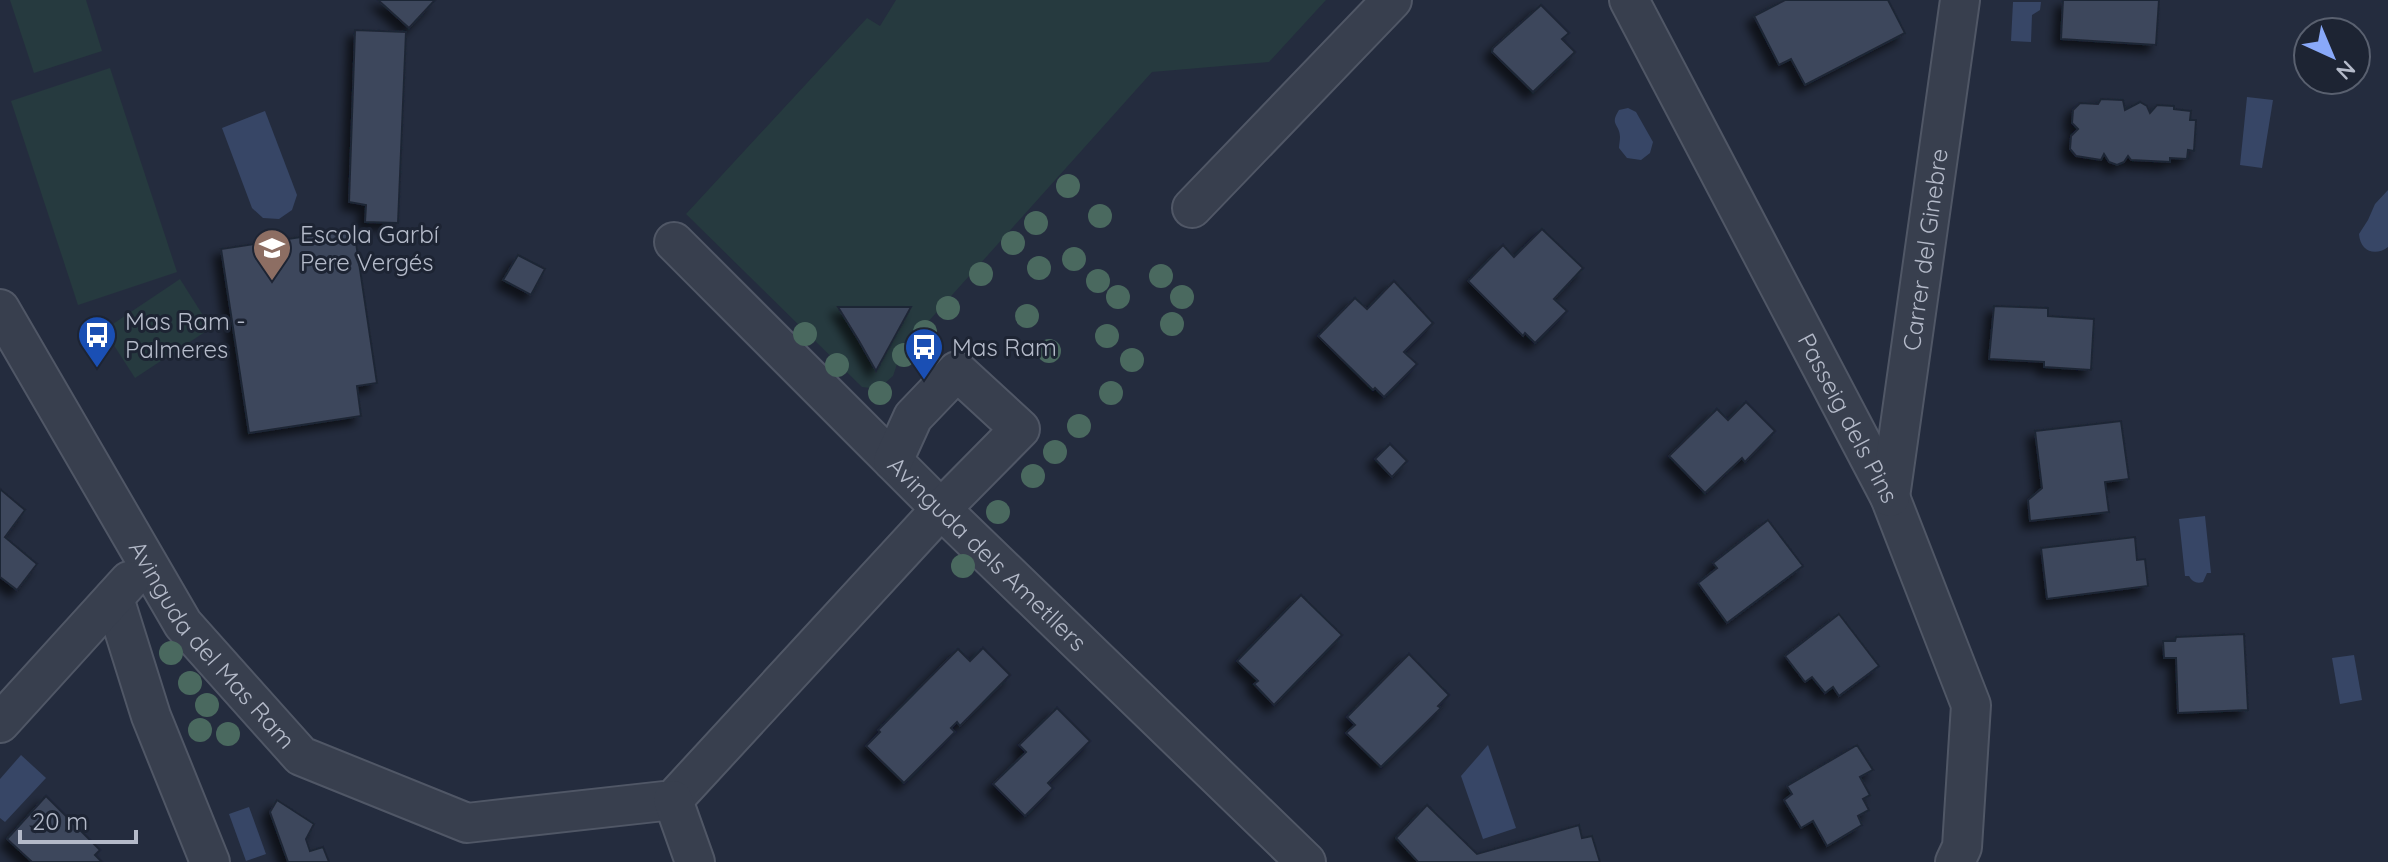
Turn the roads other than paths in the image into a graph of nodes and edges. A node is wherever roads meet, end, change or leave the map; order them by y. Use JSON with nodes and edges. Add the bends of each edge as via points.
{"nodes":[{"id":1,"x":1392,"y":0,"type":"edge"},
{"id":2,"x":1629,"y":0,"type":"edge"},
{"id":3,"x":1960,"y":0,"type":"edge"},
{"id":4,"x":1192,"y":208,"type":"dead end"},
{"id":5,"x":674,"y":242,"type":"dead end"},
{"id":6,"x":0,"y":309,"type":"edge"},
{"id":7,"x":893,"y":461,"type":"junction"},
{"id":8,"x":1890,"y":497,"type":"junction"},
{"id":9,"x":941,"y":509,"type":"junction"},
{"id":10,"x":147,"y":561,"type":"junction"},
{"id":11,"x":114,"y":598,"type":"junction"},
{"id":12,"x":0,"y":723,"type":"edge"},
{"id":13,"x":673,"y":800,"type":"junction"},
{"id":14,"x":210,"y":862,"type":"edge"},
{"id":15,"x":695,"y":862,"type":"edge"},
{"id":16,"x":1306,"y":862,"type":"edge"},
{"id":17,"x":1955,"y":862,"type":"edge"}],
"edges":[{"from":1,"to":4,"type":"street"},
{"from":2,"to":8,"type":"street","name":"Passeig dels Pins"},
{"from":3,"to":8,"type":"street","name":"Carrer del Ginebre"},
{"from":5,"to":7,"type":"street","name":"Avinguda dels Ametllers"},
{"from":6,"to":10,"type":"street","name":"Avinguda del Mas Ram"},
{"from":7,"to":9,"type":"street","name":"Avinguda dels Ametllers"},
{"from":7,"to":9,"type":"street","via":[[913,417],[957,371],[1020,429]]},
{"from":8,"to":17,"type":"street","name":"Passeig dels Pins","via":[[1971,705],[1962,847]]},
{"from":9,"to":13,"type":"street"},
{"from":9,"to":16,"type":"street","name":"Avinguda dels Ametllers"},
{"from":10,"to":11,"type":"street"},
{"from":10,"to":13,"type":"street","name":"Avinguda del Mas Ram","via":[[183,624],[301,756],[467,823]]},
{"from":11,"to":12,"type":"street"},
{"from":11,"to":14,"type":"street","via":[[151,716]]},
{"from":13,"to":15,"type":"street"}]}
